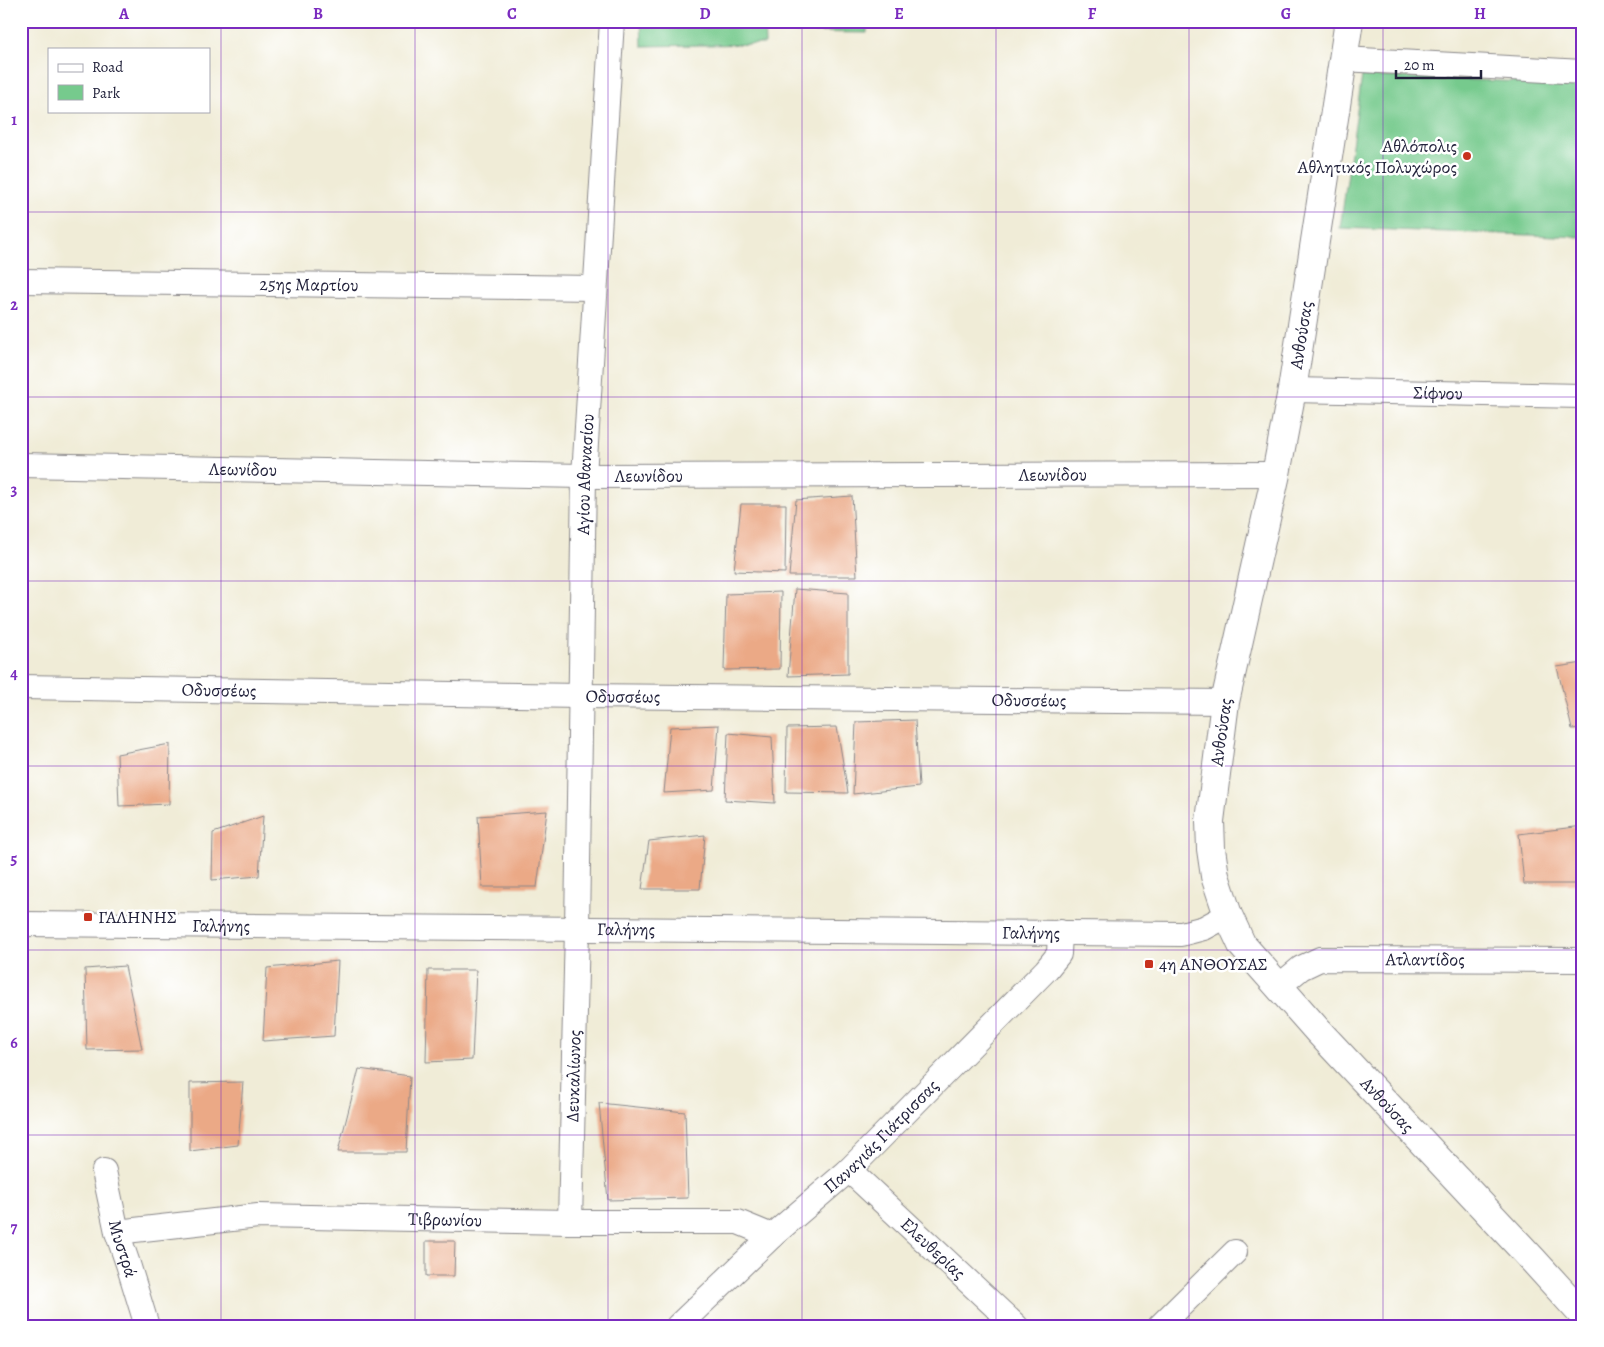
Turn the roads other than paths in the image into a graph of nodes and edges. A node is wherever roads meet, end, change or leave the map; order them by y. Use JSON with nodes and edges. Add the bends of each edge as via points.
{"nodes":[{"id":1,"x":612,"y":21,"type":"edge"},
{"id":2,"x":1349,"y":21,"type":"edge"},
{"id":3,"x":1343,"y":59,"type":"junction"},
{"id":4,"x":1583,"y":72,"type":"edge"},
{"id":5,"x":21,"y":281,"type":"edge"},
{"id":6,"x":595,"y":288,"type":"junction"},
{"id":7,"x":1292,"y":390,"type":"junction"},
{"id":8,"x":1583,"y":396,"type":"edge"},
{"id":9,"x":21,"y":465,"type":"edge"},
{"id":10,"x":1276,"y":474,"type":"junction"},
{"id":11,"x":584,"y":476,"type":"junction"},
{"id":12,"x":21,"y":687,"type":"edge"},
{"id":13,"x":580,"y":696,"type":"junction"},
{"id":14,"x":1224,"y":702,"type":"junction"},
{"id":15,"x":1228,"y":915,"type":"junction"},
{"id":16,"x":21,"y":924,"type":"edge"},
{"id":17,"x":577,"y":928,"type":"junction"},
{"id":18,"x":1060,"y":932,"type":"junction"},
{"id":19,"x":1583,"y":960,"type":"edge"},
{"id":20,"x":1278,"y":987,"type":"junction"},
{"id":21,"x":849,"y":1170,"type":"junction"},
{"id":22,"x":104,"y":1171,"type":"dead end"},
{"id":23,"x":570,"y":1222,"type":"junction"},
{"id":24,"x":117,"y":1232,"type":"junction"},
{"id":25,"x":772,"y":1236,"type":"junction"},
{"id":26,"x":1235,"y":1252,"type":"dead end"},
{"id":27,"x":1583,"y":1315,"type":"edge"},
{"id":28,"x":147,"y":1326,"type":"edge"},
{"id":29,"x":678,"y":1326,"type":"edge"},
{"id":30,"x":1016,"y":1326,"type":"edge"},
{"id":31,"x":1160,"y":1326,"type":"edge"}],
"edges":[{"from":1,"to":6,"type":"street","name":"Αγίου Αθανασίου"},
{"from":2,"to":3,"type":"street","name":"Ανθούσας"},
{"from":3,"to":4,"type":"street"},
{"from":3,"to":7,"type":"street","name":"Ανθούσας"},
{"from":5,"to":6,"type":"street","name":"25ης Μαρτίου"},
{"from":6,"to":11,"type":"street","name":"Αγίου Αθανασίου"},
{"from":7,"to":8,"type":"street","name":"Σίφνου"},
{"from":7,"to":10,"type":"street","name":"Ανθούσας"},
{"from":9,"to":11,"type":"street","name":"Λεωνίδου"},
{"from":10,"to":11,"type":"street","name":"Λεωνίδου"},
{"from":10,"to":14,"type":"street","name":"Ανθούσας"},
{"from":11,"to":13,"type":"street","name":"Αγίου Αθανασίου"},
{"from":12,"to":13,"type":"street","name":"Οδυσσέως"},
{"from":13,"to":14,"type":"street","name":"Οδυσσέως"},
{"from":13,"to":17,"type":"street","name":"Αγίου Αθανασίου"},
{"from":14,"to":15,"type":"street","name":"Ανθούσας","via":[[1210,821],[1215,876]]},
{"from":15,"to":18,"type":"street","name":"Γαλήνης","via":[[1204,928],[1181,934]]},
{"from":15,"to":20,"type":"street","name":"Ανθούσας","via":[[1242,945]]},
{"from":16,"to":17,"type":"street","name":"Γαλήνης"},
{"from":17,"to":18,"type":"street","name":"Γαλήνης"},
{"from":17,"to":23,"type":"street","name":"Δευκαλίωνος"},
{"from":18,"to":21,"type":"street","name":"Παναγιάς Γιάτρισσας","via":[[1059,954],[1046,970]]},
{"from":19,"to":20,"type":"street","name":"Ατλαντίδος","via":[[1320,959],[1301,968]]},
{"from":20,"to":27,"type":"street","name":"Ανθούσας"},
{"from":21,"to":25,"type":"street","name":"Παναγιάς Γιάτρισσας"},
{"from":21,"to":30,"type":"street","name":"Ελευθερίας"},
{"from":22,"to":24,"type":"street","name":"Μυστρά"},
{"from":23,"to":24,"type":"street","name":"Τιβρωνίου","via":[[258,1216]]},
{"from":23,"to":25,"type":"street","name":"Τιβρωνίου","via":[[738,1222]]},
{"from":24,"to":28,"type":"street","name":"Μυστρά"},
{"from":25,"to":29,"type":"street","name":"Παναγιάς Γιάτρισσας"},
{"from":26,"to":31,"type":"street"}]}
